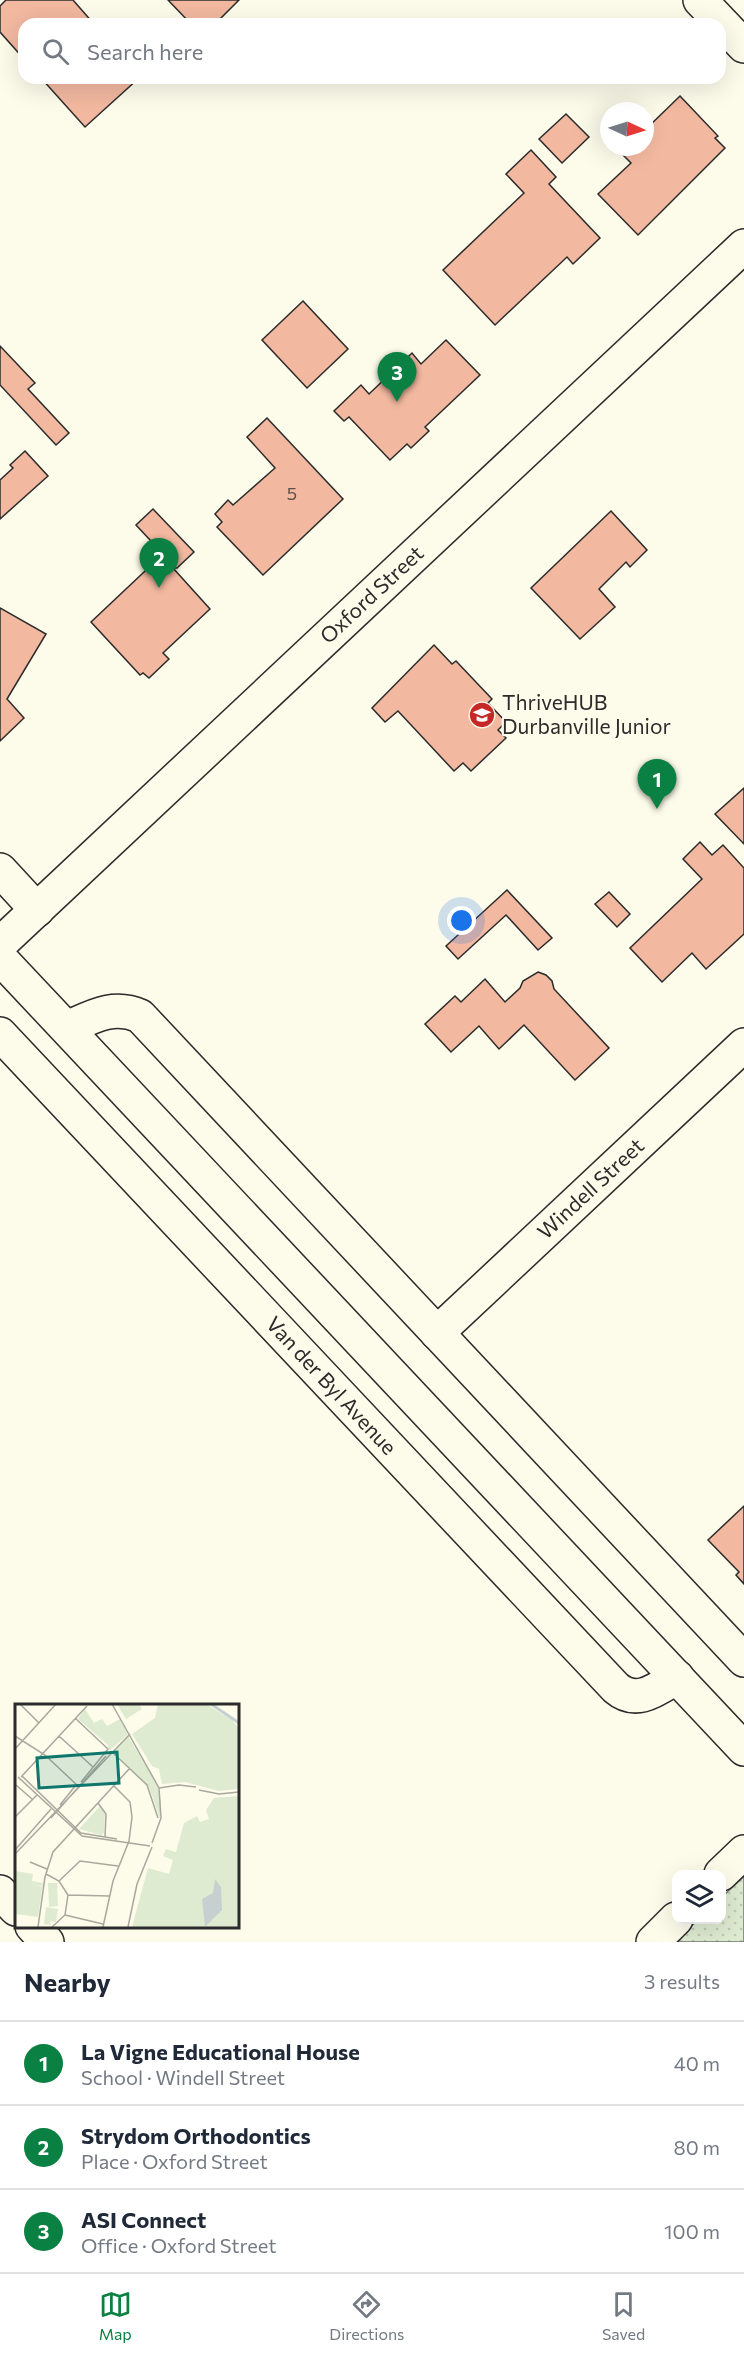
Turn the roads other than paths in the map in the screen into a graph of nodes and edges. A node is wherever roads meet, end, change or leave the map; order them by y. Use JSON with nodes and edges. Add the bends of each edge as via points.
{"nodes":[{"id":1,"x":700,"y":0,"type":"edge"},
{"id":2,"x":717,"y":18,"type":"edge"},
{"id":3,"x":726,"y":27,"type":"edge"},
{"id":4,"x":744,"y":46,"type":"edge"},
{"id":5,"x":744,"y":246,"type":"edge"},
{"id":6,"x":0,"y":870,"type":"edge"},
{"id":7,"x":37,"y":910,"type":"junction"},
{"id":8,"x":0,"y":944,"type":"edge"},
{"id":9,"x":0,"y":958,"type":"edge"},
{"id":10,"x":67,"y":1028,"type":"junction"},
{"id":11,"x":0,"y":1034,"type":"edge"},
{"id":12,"x":744,"y":1045,"type":"edge"},
{"id":13,"x":437,"y":1333,"type":"junction"},
{"id":14,"x":744,"y":1660,"type":"edge"},
{"id":15,"x":677,"y":1677,"type":"junction"},
{"id":16,"x":744,"y":1749,"type":"edge"},
{"id":17,"x":744,"y":1852,"type":"edge"},
{"id":18,"x":726,"y":1870,"type":"edge"},
{"id":19,"x":0,"y":1892,"type":"edge"},
{"id":20,"x":15,"y":1908,"type":"edge"},
{"id":21,"x":672,"y":1923,"type":"edge"},
{"id":22,"x":33,"y":1927,"type":"edge"},
{"id":23,"x":47,"y":1942,"type":"edge"},
{"id":24,"x":653,"y":1942,"type":"edge"}],
"edges":[{"from":1,"to":2,"type":"street"},
{"from":3,"to":4,"type":"street"},
{"from":5,"to":7,"type":"street","name":"Oxford Street"},
{"from":6,"to":7,"type":"street"},
{"from":7,"to":8,"type":"street","name":"Oxford Street"},
{"from":9,"to":10,"type":"street"},
{"from":10,"to":13,"type":"street","via":[[111,1010],[127,1010],[140,1016]]},
{"from":10,"to":15,"type":"street"},
{"from":11,"to":15,"type":"street","name":"Van der Byl Avenue","via":[[616,1688],[626,1695],[639,1696]]},
{"from":12,"to":13,"type":"street","name":"Windell Street"},
{"from":13,"to":14,"type":"street"},
{"from":15,"to":16,"type":"street"},
{"from":17,"to":18,"type":"street"},
{"from":19,"to":20,"type":"street"},
{"from":21,"to":24,"type":"street"},
{"from":22,"to":23,"type":"street"}]}
